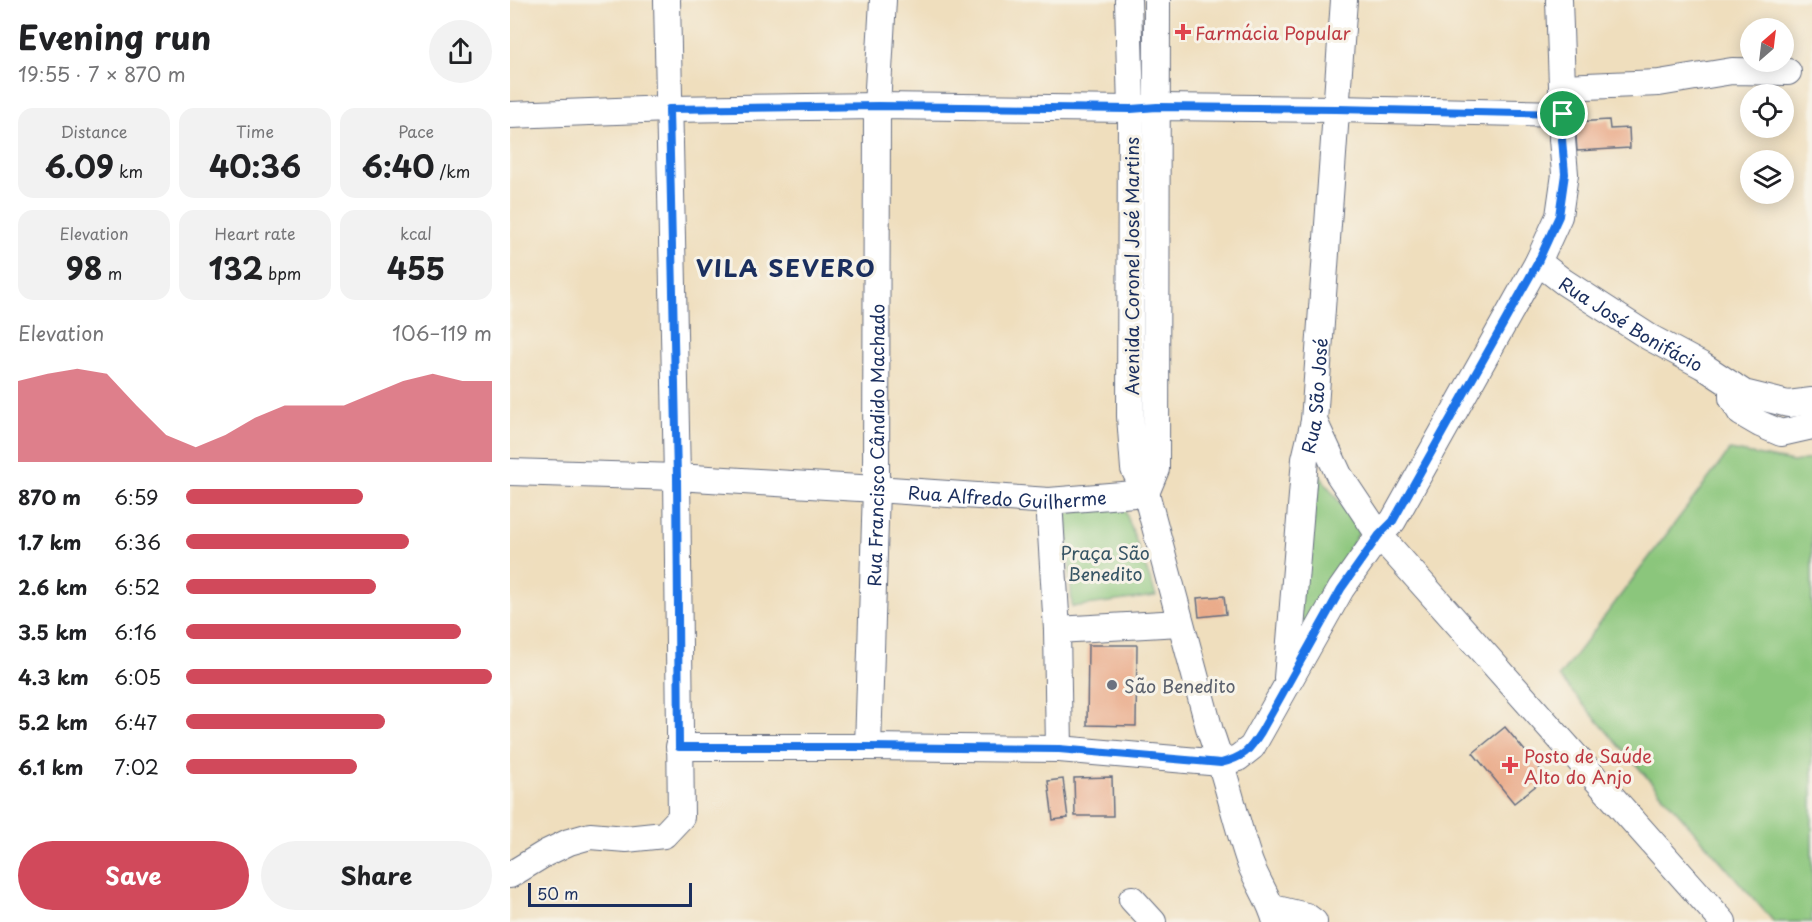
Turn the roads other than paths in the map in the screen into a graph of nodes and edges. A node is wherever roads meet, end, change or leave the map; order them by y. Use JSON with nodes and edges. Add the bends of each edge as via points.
{"nodes":[{"id":1,"x":667,"y":0,"type":"edge"},
{"id":2,"x":883,"y":0,"type":"edge"},
{"id":3,"x":1128,"y":0,"type":"edge"},
{"id":4,"x":1157,"y":0,"type":"edge"},
{"id":5,"x":1344,"y":0,"type":"edge"},
{"id":6,"x":1559,"y":0,"type":"edge"},
{"id":7,"x":1740,"y":71,"type":"edge"},
{"id":8,"x":1562,"y":87,"type":"junction"},
{"id":9,"x":878,"y":106,"type":"junction"},
{"id":10,"x":1157,"y":107,"type":"junction"},
{"id":11,"x":669,"y":109,"type":"junction"},
{"id":12,"x":1131,"y":109,"type":"junction"},
{"id":13,"x":1336,"y":109,"type":"junction"},
{"id":14,"x":1563,"y":114,"type":"junction"},
{"id":15,"x":510,"y":115,"type":"edge"},
{"id":16,"x":1538,"y":262,"type":"junction"},
{"id":17,"x":1732,"y":385,"type":"junction"},
{"id":18,"x":1812,"y":401,"type":"edge"},
{"id":19,"x":1314,"y":421,"type":"junction"},
{"id":20,"x":1812,"y":426,"type":"edge"},
{"id":21,"x":510,"y":472,"type":"edge"},
{"id":22,"x":677,"y":477,"type":"junction"},
{"id":23,"x":876,"y":489,"type":"junction"},
{"id":24,"x":1146,"y":493,"type":"junction"},
{"id":25,"x":1049,"y":501,"type":"junction"},
{"id":26,"x":1379,"y":535,"type":"junction"},
{"id":27,"x":1180,"y":623,"type":"junction"},
{"id":28,"x":1057,"y":630,"type":"junction"},
{"id":29,"x":1286,"y":687,"type":"junction"},
{"id":30,"x":679,"y":747,"type":"junction"},
{"id":31,"x":868,"y":747,"type":"junction"},
{"id":32,"x":1059,"y":749,"type":"junction"},
{"id":33,"x":1221,"y":763,"type":"junction"},
{"id":34,"x":510,"y":875,"type":"edge"},
{"id":35,"x":1132,"y":899,"type":"dead end"},
{"id":36,"x":1275,"y":915,"type":"edge"},
{"id":37,"x":1153,"y":922,"type":"edge"},
{"id":38,"x":1314,"y":922,"type":"edge"},
{"id":39,"x":1723,"y":922,"type":"edge"}],
"edges":[{"from":1,"to":11,"type":"street"},
{"from":2,"to":9,"type":"street","name":"Rua Francisco Cândido Machado"},
{"from":3,"to":12,"type":"street","name":"Avenida Coronel José Martins"},
{"from":4,"to":10,"type":"street","name":"Avenida Coronel José Martins"},
{"from":5,"to":13,"type":"street","name":"Rua São José"},
{"from":6,"to":8,"type":"street"},
{"from":7,"to":8,"type":"street","via":[[1659,83]]},
{"from":8,"to":14,"type":"street"},
{"from":9,"to":11,"type":"street"},
{"from":9,"to":12,"type":"street"},
{"from":9,"to":23,"type":"street","name":"Rua Francisco Cândido Machado"},
{"from":10,"to":12,"type":"street"},
{"from":10,"to":13,"type":"street"},
{"from":10,"to":24,"type":"street","name":"Avenida Coronel José Martins","via":[[1156,469]]},
{"from":11,"to":15,"type":"street"},
{"from":11,"to":22,"type":"street"},
{"from":12,"to":24,"type":"street","name":"Avenida Coronel José Martins","via":[[1130,416],[1134,469]]},
{"from":13,"to":14,"type":"street"},
{"from":13,"to":19,"type":"street","name":"Rua São José"},
{"from":14,"to":16,"type":"street","via":[[1565,174],[1559,216]]},
{"from":16,"to":17,"type":"street","name":"Rua José Bonifácio","via":[[1649,337]]},
{"from":16,"to":26,"type":"street","via":[[1393,521]]},
{"from":17,"to":18,"type":"street","name":"Rua José Bonifácio","via":[[1744,393],[1788,404]]},
{"from":17,"to":20,"type":"street","via":[[1732,398],[1741,413],[1760,424],[1781,433]]},
{"from":19,"to":26,"type":"street","via":[[1339,476]]},
{"from":19,"to":29,"type":"street","name":"Rua São José","via":[[1305,459]]},
{"from":21,"to":22,"type":"street","name":"Rua Alfredo Guilherme"},
{"from":22,"to":23,"type":"street","name":"Rua Alfredo Guilherme"},
{"from":22,"to":30,"type":"street"},
{"from":23,"to":25,"type":"street","name":"Rua Alfredo Guilherme"},
{"from":23,"to":31,"type":"street","name":"Rua Francisco Cândido Machado"},
{"from":24,"to":25,"type":"street","name":"Rua Alfredo Guilherme"},
{"from":24,"to":27,"type":"street","name":"Avenida Coronel José Martins"},
{"from":25,"to":28,"type":"street"},
{"from":26,"to":29,"type":"street","via":[[1341,589]]},
{"from":26,"to":39,"type":"street"},
{"from":27,"to":28,"type":"street"},
{"from":27,"to":33,"type":"street","name":"Avenida Coronel José Martins"},
{"from":28,"to":32,"type":"street"},
{"from":29,"to":33,"type":"street","name":"Rua São José","via":[[1252,747],[1238,758]]},
{"from":30,"to":31,"type":"street"},
{"from":30,"to":34,"type":"street","via":[[681,817],[664,836],[590,836],[546,853]]},
{"from":31,"to":32,"type":"street"},
{"from":32,"to":33,"type":"street"},
{"from":33,"to":36,"type":"street","name":"Avenida Coronel José Martins","via":[[1251,866]]},
{"from":35,"to":37,"type":"street"},
{"from":36,"to":38,"type":"street","via":[[1306,916]]}]}
